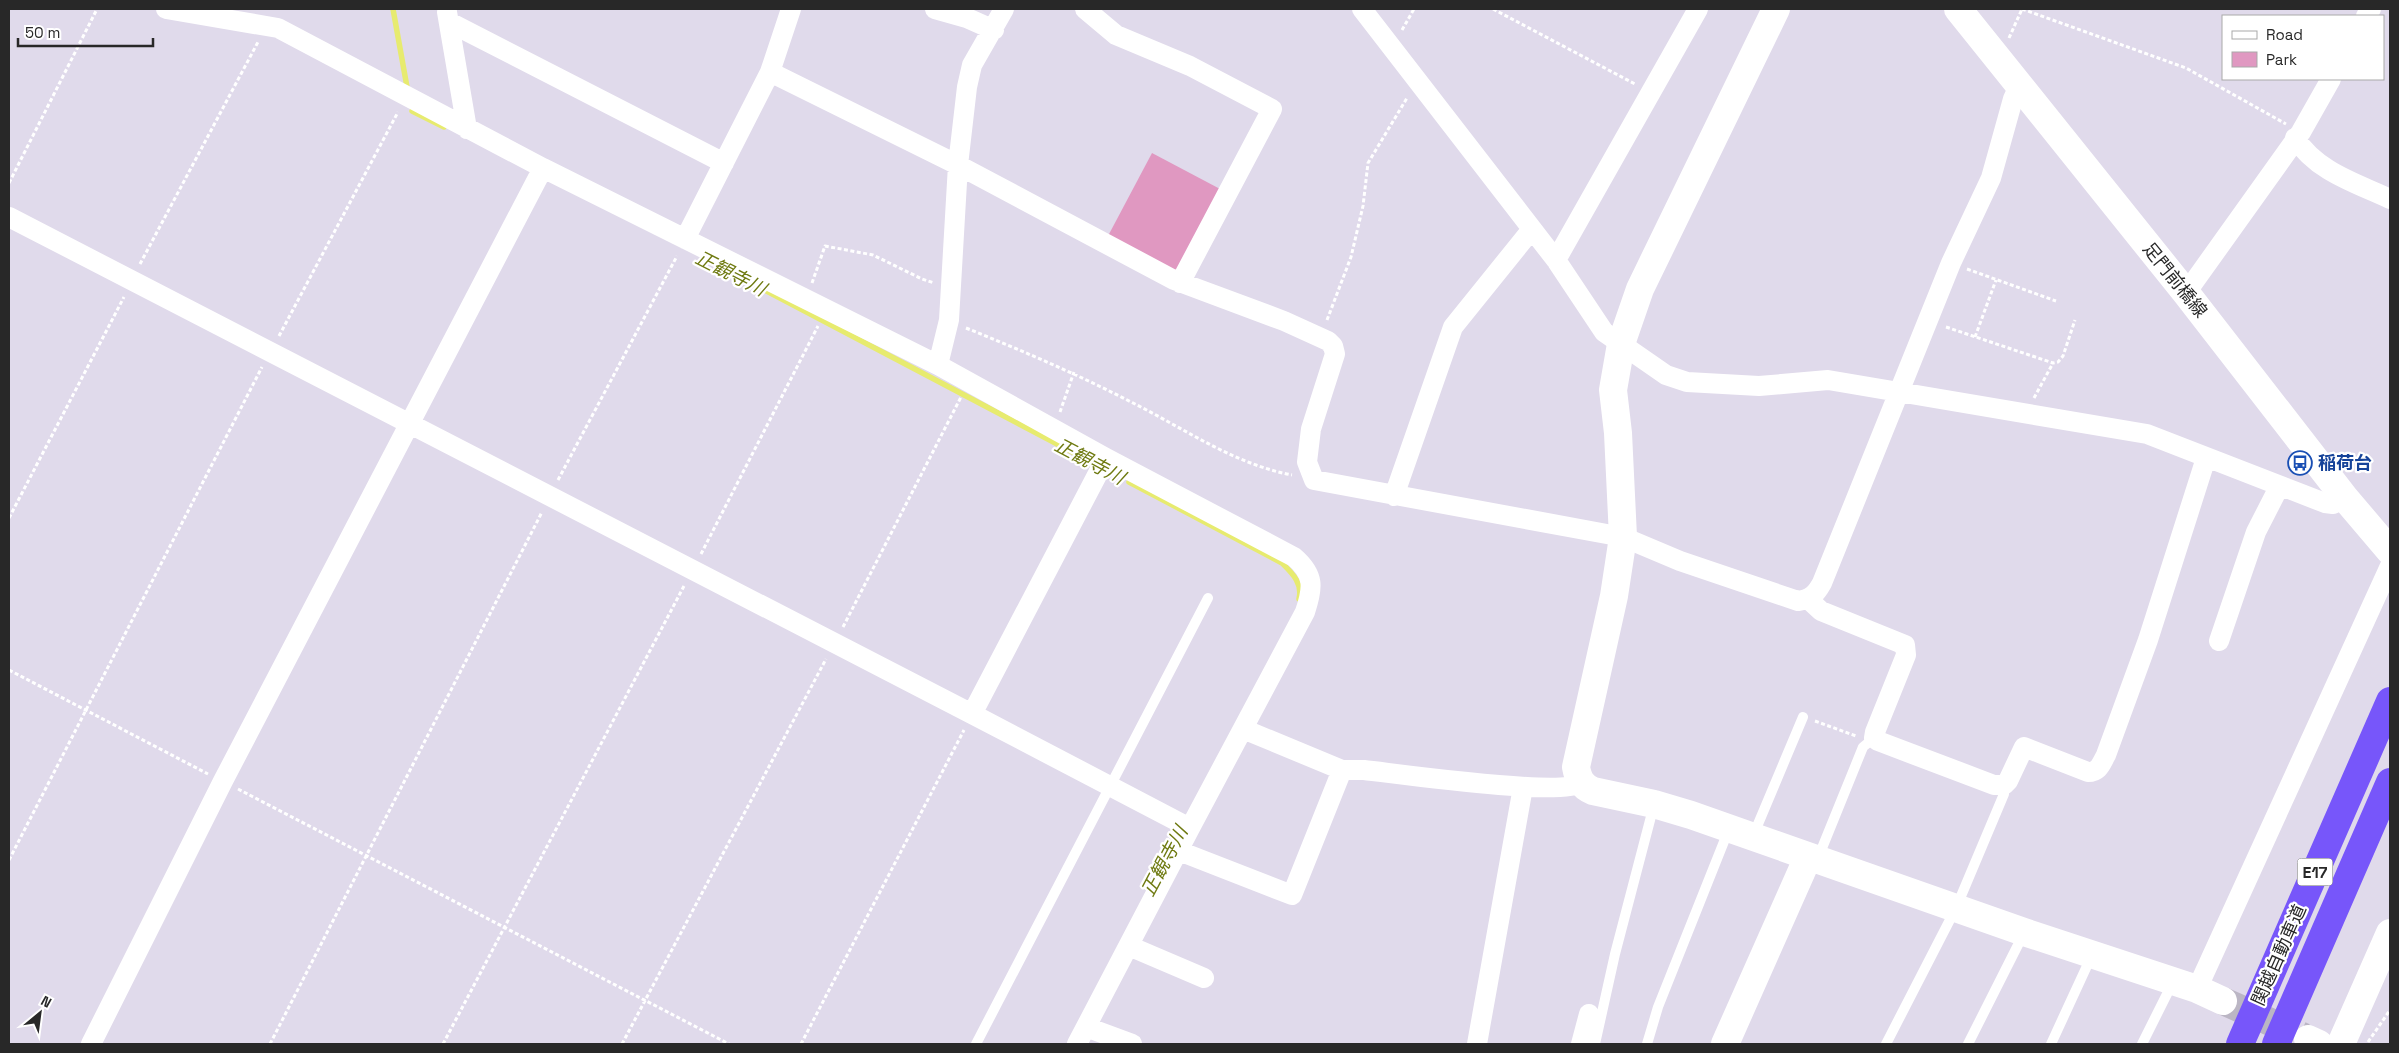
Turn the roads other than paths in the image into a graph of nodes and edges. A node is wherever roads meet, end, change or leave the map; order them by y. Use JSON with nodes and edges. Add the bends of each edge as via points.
{"nodes":[{"id":1,"x":166,"y":9,"type":"edge"},
{"id":2,"x":791,"y":9,"type":"edge"},
{"id":3,"x":935,"y":9,"type":"edge"},
{"id":4,"x":1004,"y":9,"type":"edge"},
{"id":5,"x":1085,"y":9,"type":"edge"},
{"id":6,"x":1362,"y":9,"type":"edge"},
{"id":7,"x":1698,"y":9,"type":"edge"},
{"id":8,"x":1776,"y":9,"type":"edge"},
{"id":9,"x":1958,"y":9,"type":"edge"},
{"id":10,"x":448,"y":15,"type":"edge"},
{"id":11,"x":994,"y":30,"type":"junction"},
{"id":12,"x":770,"y":72,"type":"junction"},
{"id":13,"x":2330,"y":80,"type":"edge"},
{"id":14,"x":2019,"y":86,"type":"junction"},
{"id":15,"x":467,"y":129,"type":"junction"},
{"id":16,"x":2298,"y":135,"type":"junction"},
{"id":17,"x":724,"y":163,"type":"junction"},
{"id":18,"x":958,"y":165,"type":"junction"},
{"id":19,"x":543,"y":168,"type":"junction"},
{"id":20,"x":2390,"y":199,"type":"edge"},
{"id":21,"x":9,"y":217,"type":"edge"},
{"id":22,"x":1532,"y":229,"type":"junction"},
{"id":23,"x":685,"y":240,"type":"junction"},
{"id":24,"x":1556,"y":260,"type":"junction"},
{"id":25,"x":1180,"y":283,"type":"junction"},
{"id":26,"x":2186,"y":293,"type":"junction"},
{"id":27,"x":1621,"y":344,"type":"junction"},
{"id":28,"x":938,"y":365,"type":"junction"},
{"id":29,"x":1900,"y":391,"type":"junction"},
{"id":30,"x":409,"y":424,"type":"junction"},
{"id":31,"x":1106,"y":458,"type":"junction"},
{"id":32,"x":2206,"y":458,"type":"junction"},
{"id":33,"x":2279,"y":487,"type":"junction"},
{"id":34,"x":1394,"y":496,"type":"junction"},
{"id":35,"x":2346,"y":498,"type":"junction"},
{"id":36,"x":1623,"y":537,"type":"junction"},
{"id":37,"x":2390,"y":551,"type":"edge"},
{"id":38,"x":2390,"y":566,"type":"edge"},
{"id":39,"x":1208,"y":598,"type":"dead end"},
{"id":40,"x":1808,"y":599,"type":"junction"},
{"id":41,"x":2219,"y":641,"type":"dead end"},
{"id":42,"x":2390,"y":701,"type":"edge"},
{"id":43,"x":972,"y":714,"type":"junction"},
{"id":44,"x":1803,"y":717,"type":"road end"},
{"id":45,"x":1243,"y":729,"type":"junction"},
{"id":46,"x":1874,"y":738,"type":"junction"},
{"id":47,"x":1342,"y":770,"type":"junction"},
{"id":48,"x":2390,"y":782,"type":"edge"},
{"id":49,"x":1582,"y":783,"type":"junction"},
{"id":50,"x":2004,"y":785,"type":"junction"},
{"id":51,"x":1109,"y":786,"type":"junction"},
{"id":52,"x":1522,"y":787,"type":"junction"},
{"id":53,"x":1654,"y":804,"type":"junction"},
{"id":54,"x":1190,"y":828,"type":"junction"},
{"id":55,"x":1741,"y":833,"type":"junction"},
{"id":56,"x":1178,"y":851,"type":"junction"},
{"id":57,"x":1812,"y":859,"type":"junction"},
{"id":58,"x":1956,"y":908,"type":"junction"},
{"id":59,"x":2024,"y":932,"type":"junction"},
{"id":60,"x":2390,"y":933,"type":"edge"},
{"id":61,"x":1129,"y":946,"type":"junction"},
{"id":62,"x":2092,"y":954,"type":"junction"},
{"id":63,"x":1204,"y":978,"type":"dead end"},
{"id":64,"x":2185,"y":985,"type":"junction"},
{"id":65,"x":2224,"y":1001,"type":"tunnel mouth"},
{"id":66,"x":1589,"y":1014,"type":"dead end"},
{"id":67,"x":1082,"y":1036,"type":"edge"},
{"id":68,"x":91,"y":1044,"type":"edge"},
{"id":69,"x":976,"y":1044,"type":"edge"},
{"id":70,"x":1132,"y":1044,"type":"edge"},
{"id":71,"x":1477,"y":1044,"type":"edge"},
{"id":72,"x":1581,"y":1044,"type":"edge"},
{"id":73,"x":1595,"y":1044,"type":"edge"},
{"id":74,"x":1647,"y":1044,"type":"edge"},
{"id":75,"x":1725,"y":1044,"type":"edge"},
{"id":76,"x":1886,"y":1044,"type":"edge"},
{"id":77,"x":1968,"y":1044,"type":"edge"},
{"id":78,"x":2051,"y":1044,"type":"edge"},
{"id":79,"x":2142,"y":1044,"type":"edge"},
{"id":80,"x":2240,"y":1044,"type":"edge"},
{"id":81,"x":2276,"y":1044,"type":"edge"},
{"id":82,"x":2341,"y":1044,"type":"edge"}],
"edges":[{"from":1,"to":15,"type":"street","via":[[278,28]]},
{"from":2,"to":12,"type":"street"},
{"from":3,"to":11,"type":"street"},
{"from":4,"to":11,"type":"street"},
{"from":5,"to":25,"type":"street","via":[[1116,35],[1190,66],[1272,109]]},
{"from":6,"to":22,"type":"street"},
{"from":7,"to":24,"type":"street"},
{"from":8,"to":27,"type":"street","via":[[1640,289]]},
{"from":9,"to":14,"type":"street","name":"足門前橋線"},
{"from":10,"to":15,"type":"street"},
{"from":10,"to":17,"type":"street"},
{"from":11,"to":18,"type":"street","via":[[972,65]]},
{"from":12,"to":17,"type":"street"},
{"from":12,"to":18,"type":"street"},
{"from":13,"to":16,"type":"street"},
{"from":14,"to":26,"type":"street","name":"足門前橋線"},
{"from":14,"to":29,"type":"street","via":[[1991,178],[1951,264]]},
{"from":15,"to":19,"type":"street"},
{"from":16,"to":20,"type":"street","via":[[2308,154],[2324,168]]},
{"from":16,"to":26,"type":"street"},
{"from":17,"to":23,"type":"street"},
{"from":18,"to":25,"type":"street"},
{"from":18,"to":28,"type":"street","via":[[949,320]]},
{"from":19,"to":23,"type":"street"},
{"from":19,"to":30,"type":"street"},
{"from":21,"to":30,"type":"street"},
{"from":22,"to":24,"type":"street"},
{"from":22,"to":34,"type":"street","via":[[1453,326]]},
{"from":23,"to":28,"type":"street"},
{"from":24,"to":27,"type":"street","via":[[1604,332]]},
{"from":25,"to":34,"type":"street","via":[[1284,321],[1333,346],[1335,354],[1311,429],[1307,462],[1314,480]]},
{"from":26,"to":35,"type":"street","name":"足門前橋線"},
{"from":27,"to":29,"type":"street","via":[[1666,375],[1687,382],[1759,386],[1828,380]]},
{"from":27,"to":36,"type":"street","via":[[1613,390]]},
{"from":28,"to":31,"type":"street"},
{"from":29,"to":32,"type":"street","via":[[2146,434]]},
{"from":29,"to":40,"type":"street","via":[[1822,582]]},
{"from":30,"to":43,"type":"street"},
{"from":30,"to":68,"type":"street","via":[[223,781]]},
{"from":31,"to":43,"type":"street"},
{"from":31,"to":45,"type":"street","via":[[1294,557],[1305,566],[1311,593],[1306,612]]},
{"from":32,"to":33,"type":"street"},
{"from":32,"to":50,"type":"street","via":[[2148,640],[2099,769],[2088,772],[2024,747]]},
{"from":33,"to":35,"type":"street","via":[[2325,503],[2334,504]]},
{"from":33,"to":41,"type":"street","via":[[2256,532]]},
{"from":34,"to":36,"type":"street"},
{"from":35,"to":37,"type":"street","name":"足門前橋線"},
{"from":36,"to":40,"type":"street","via":[[1680,561],[1790,599]]},
{"from":36,"to":49,"type":"street","via":[[1614,596],[1576,766]]},
{"from":38,"to":64,"type":"street"},
{"from":39,"to":51,"type":"lane"},
{"from":40,"to":46,"type":"street","via":[[1821,611],[1905,645],[1906,654]]},
{"from":42,"to":80,"type":"highway","name":"関越自動車道","number":"E17"},
{"from":43,"to":51,"type":"street"},
{"from":44,"to":55,"type":"lane"},
{"from":45,"to":47,"type":"street"},
{"from":45,"to":54,"type":"street"},
{"from":46,"to":50,"type":"street","via":[[1994,785]]},
{"from":46,"to":57,"type":"lane","via":[[1864,747]]},
{"from":47,"to":52,"type":"street"},
{"from":47,"to":56,"type":"street","via":[[1292,895]]},
{"from":48,"to":81,"type":"highway","name":"関越自動車道","number":"E17"},
{"from":49,"to":52,"type":"street","via":[[1567,788]]},
{"from":49,"to":53,"type":"street","via":[[1593,791]]},
{"from":50,"to":58,"type":"lane","via":[[2004,794]]},
{"from":51,"to":54,"type":"street"},
{"from":51,"to":69,"type":"lane"},
{"from":52,"to":71,"type":"street"},
{"from":53,"to":55,"type":"street"},
{"from":53,"to":73,"type":"lane"},
{"from":54,"to":56,"type":"street"},
{"from":55,"to":57,"type":"street"},
{"from":55,"to":74,"type":"lane","via":[[1658,1007]]},
{"from":56,"to":61,"type":"street"},
{"from":57,"to":58,"type":"street"},
{"from":57,"to":75,"type":"street"},
{"from":58,"to":59,"type":"street"},
{"from":58,"to":76,"type":"lane"},
{"from":59,"to":62,"type":"street"},
{"from":59,"to":77,"type":"lane"},
{"from":60,"to":82,"type":"street"},
{"from":61,"to":63,"type":"street"},
{"from":61,"to":67,"type":"street"},
{"from":62,"to":64,"type":"street"},
{"from":62,"to":78,"type":"lane"},
{"from":64,"to":65,"type":"street"},
{"from":64,"to":79,"type":"lane"},
{"from":66,"to":72,"type":"street"},
{"from":67,"to":70,"type":"street"}]}
